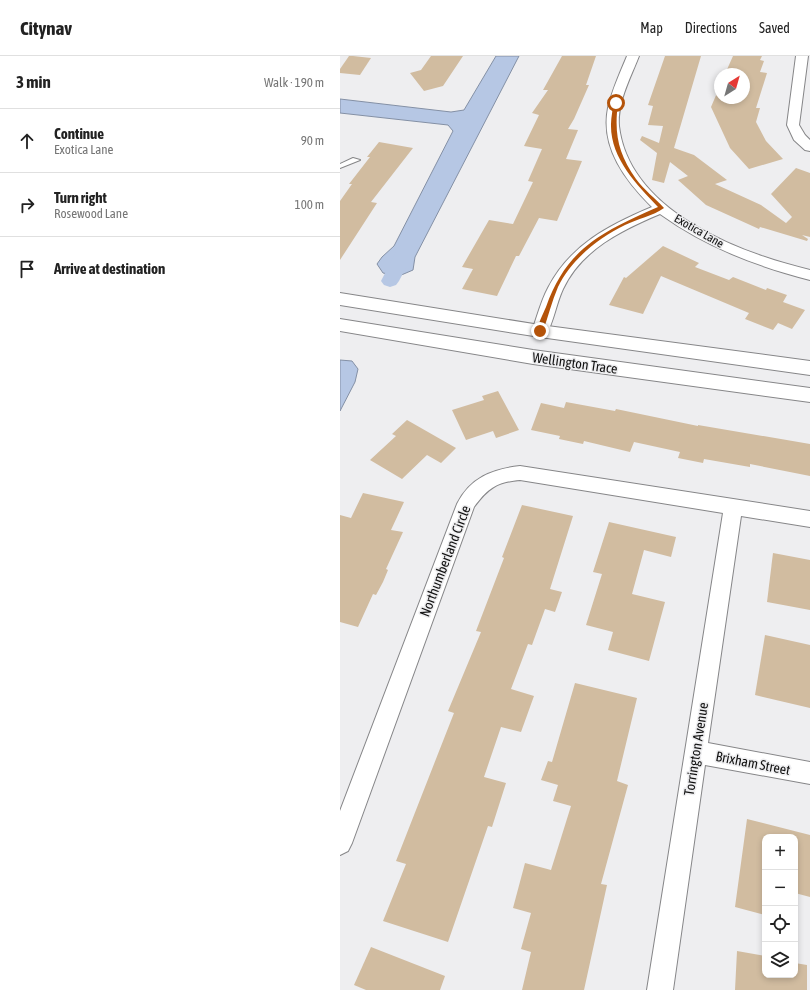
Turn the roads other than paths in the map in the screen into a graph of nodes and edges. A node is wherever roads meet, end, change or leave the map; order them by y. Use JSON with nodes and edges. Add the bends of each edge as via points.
{"nodes":[{"id":1,"x":633,"y":56,"type":"edge"},
{"id":2,"x":802,"y":56,"type":"edge"},
{"id":3,"x":810,"y":146,"type":"edge"},
{"id":4,"x":356,"y":160,"type":"dead end"},
{"id":5,"x":340,"y":166,"type":"edge"},
{"id":6,"x":662,"y":208,"type":"junction"},
{"id":7,"x":810,"y":275,"type":"edge"},
{"id":8,"x":340,"y":299,"type":"edge"},
{"id":9,"x":340,"y":325,"type":"edge"},
{"id":10,"x":540,"y":331,"type":"junction"},
{"id":11,"x":810,"y":368,"type":"edge"},
{"id":12,"x":810,"y":395,"type":"edge"},
{"id":13,"x":733,"y":507,"type":"junction"},
{"id":14,"x":810,"y":519,"type":"edge"},
{"id":15,"x":696,"y":752,"type":"junction"},
{"id":16,"x":810,"y":773,"type":"edge"},
{"id":17,"x":340,"y":843,"type":"edge"},
{"id":18,"x":660,"y":990,"type":"edge"}],
"edges":[{"from":1,"to":6,"type":"street","name":"Exotica Lane","via":[[614,108],[613,126],[616,143],[634,180]]},
{"from":2,"to":3,"type":"street","via":[[793,125],[799,137]]},
{"from":4,"to":5,"type":"lane"},
{"from":6,"to":7,"type":"street","name":"Exotica Lane","via":[[703,236],[733,250],[766,263]]},
{"from":6,"to":10,"type":"street","via":[[622,224],[578,255],[555,288]]},
{"from":8,"to":10,"type":"street","name":"Wellington Trace"},
{"from":9,"to":12,"type":"street","name":"Wellington Trace","via":[[533,357]]},
{"from":10,"to":11,"type":"street","name":"Wellington Trace"},
{"from":13,"to":14,"type":"street","name":"Northumberland Circle"},
{"from":13,"to":15,"type":"street","name":"Torrington Avenue"},
{"from":13,"to":17,"type":"street","name":"Northumberland Circle","via":[[520,473],[505,474],[479,486],[466,504]]},
{"from":15,"to":16,"type":"street","name":"Brixham Street"},
{"from":15,"to":18,"type":"street","name":"Torrington Avenue"}]}
